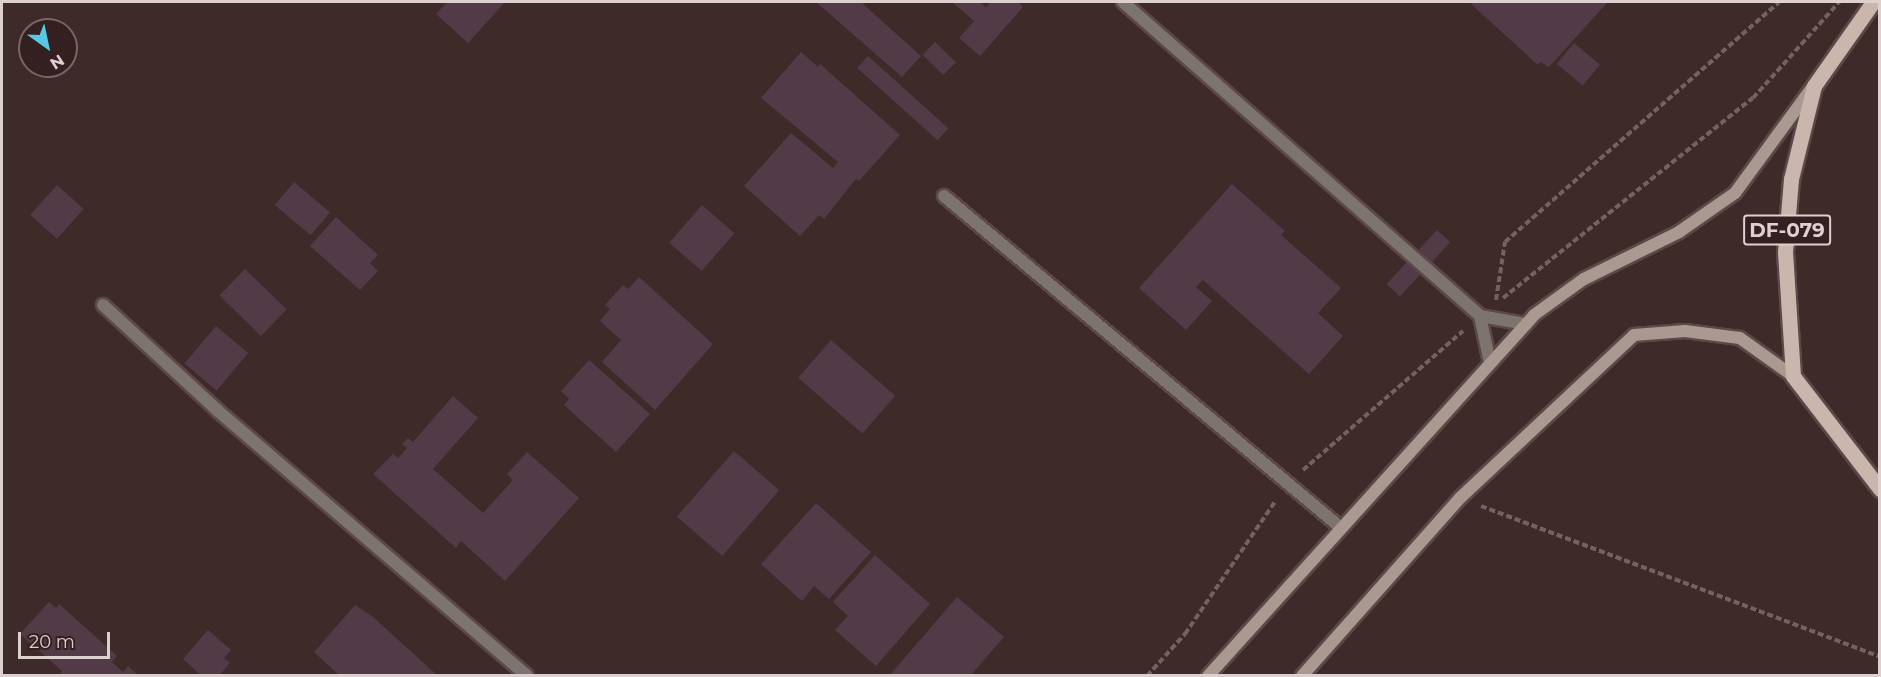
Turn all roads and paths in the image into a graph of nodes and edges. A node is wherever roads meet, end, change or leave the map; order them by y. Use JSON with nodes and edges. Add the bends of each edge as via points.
{"nodes":[{"id":1,"x":1123,"y":2,"type":"edge"},
{"id":2,"x":1779,"y":2,"type":"edge"},
{"id":3,"x":1873,"y":2,"type":"edge"},
{"id":4,"x":1814,"y":86,"type":"junction"},
{"id":5,"x":944,"y":196,"type":"dead end"},
{"id":6,"x":103,"y":305,"type":"dead end"},
{"id":7,"x":1486,"y":317,"type":"junction"},
{"id":8,"x":1526,"y":324,"type":"junction"},
{"id":9,"x":1490,"y":363,"type":"junction"},
{"id":10,"x":1793,"y":376,"type":"junction"},
{"id":11,"x":1880,"y":489,"type":"edge"},
{"id":12,"x":1460,"y":498,"type":"junction"},
{"id":13,"x":1340,"y":527,"type":"junction"},
{"id":14,"x":1880,"y":657,"type":"edge"},
{"id":15,"x":527,"y":675,"type":"edge"},
{"id":16,"x":1208,"y":675,"type":"edge"},
{"id":17,"x":1302,"y":675,"type":"edge"}],
"edges":[{"from":1,"to":7,"type":"street"},
{"from":2,"to":7,"type":"path","via":[[1505,242]]},
{"from":3,"to":4,"type":"main road","number":"DF-079"},
{"from":4,"to":8,"type":"main road","via":[[1735,193],[1679,232],[1584,279]]},
{"from":4,"to":10,"type":"main road","number":"DF-079","via":[[1791,179],[1785,252]]},
{"from":5,"to":13,"type":"street"},
{"from":6,"to":15,"type":"street","via":[[217,410]]},
{"from":7,"to":8,"type":"street"},
{"from":7,"to":9,"type":"street"},
{"from":8,"to":9,"type":"main road"},
{"from":9,"to":13,"type":"main road"},
{"from":10,"to":11,"type":"main road"},
{"from":10,"to":12,"type":"main road","via":[[1740,338],[1685,331],[1634,335]]},
{"from":12,"to":14,"type":"path"},
{"from":12,"to":17,"type":"main road"},
{"from":13,"to":16,"type":"main road"}]}
